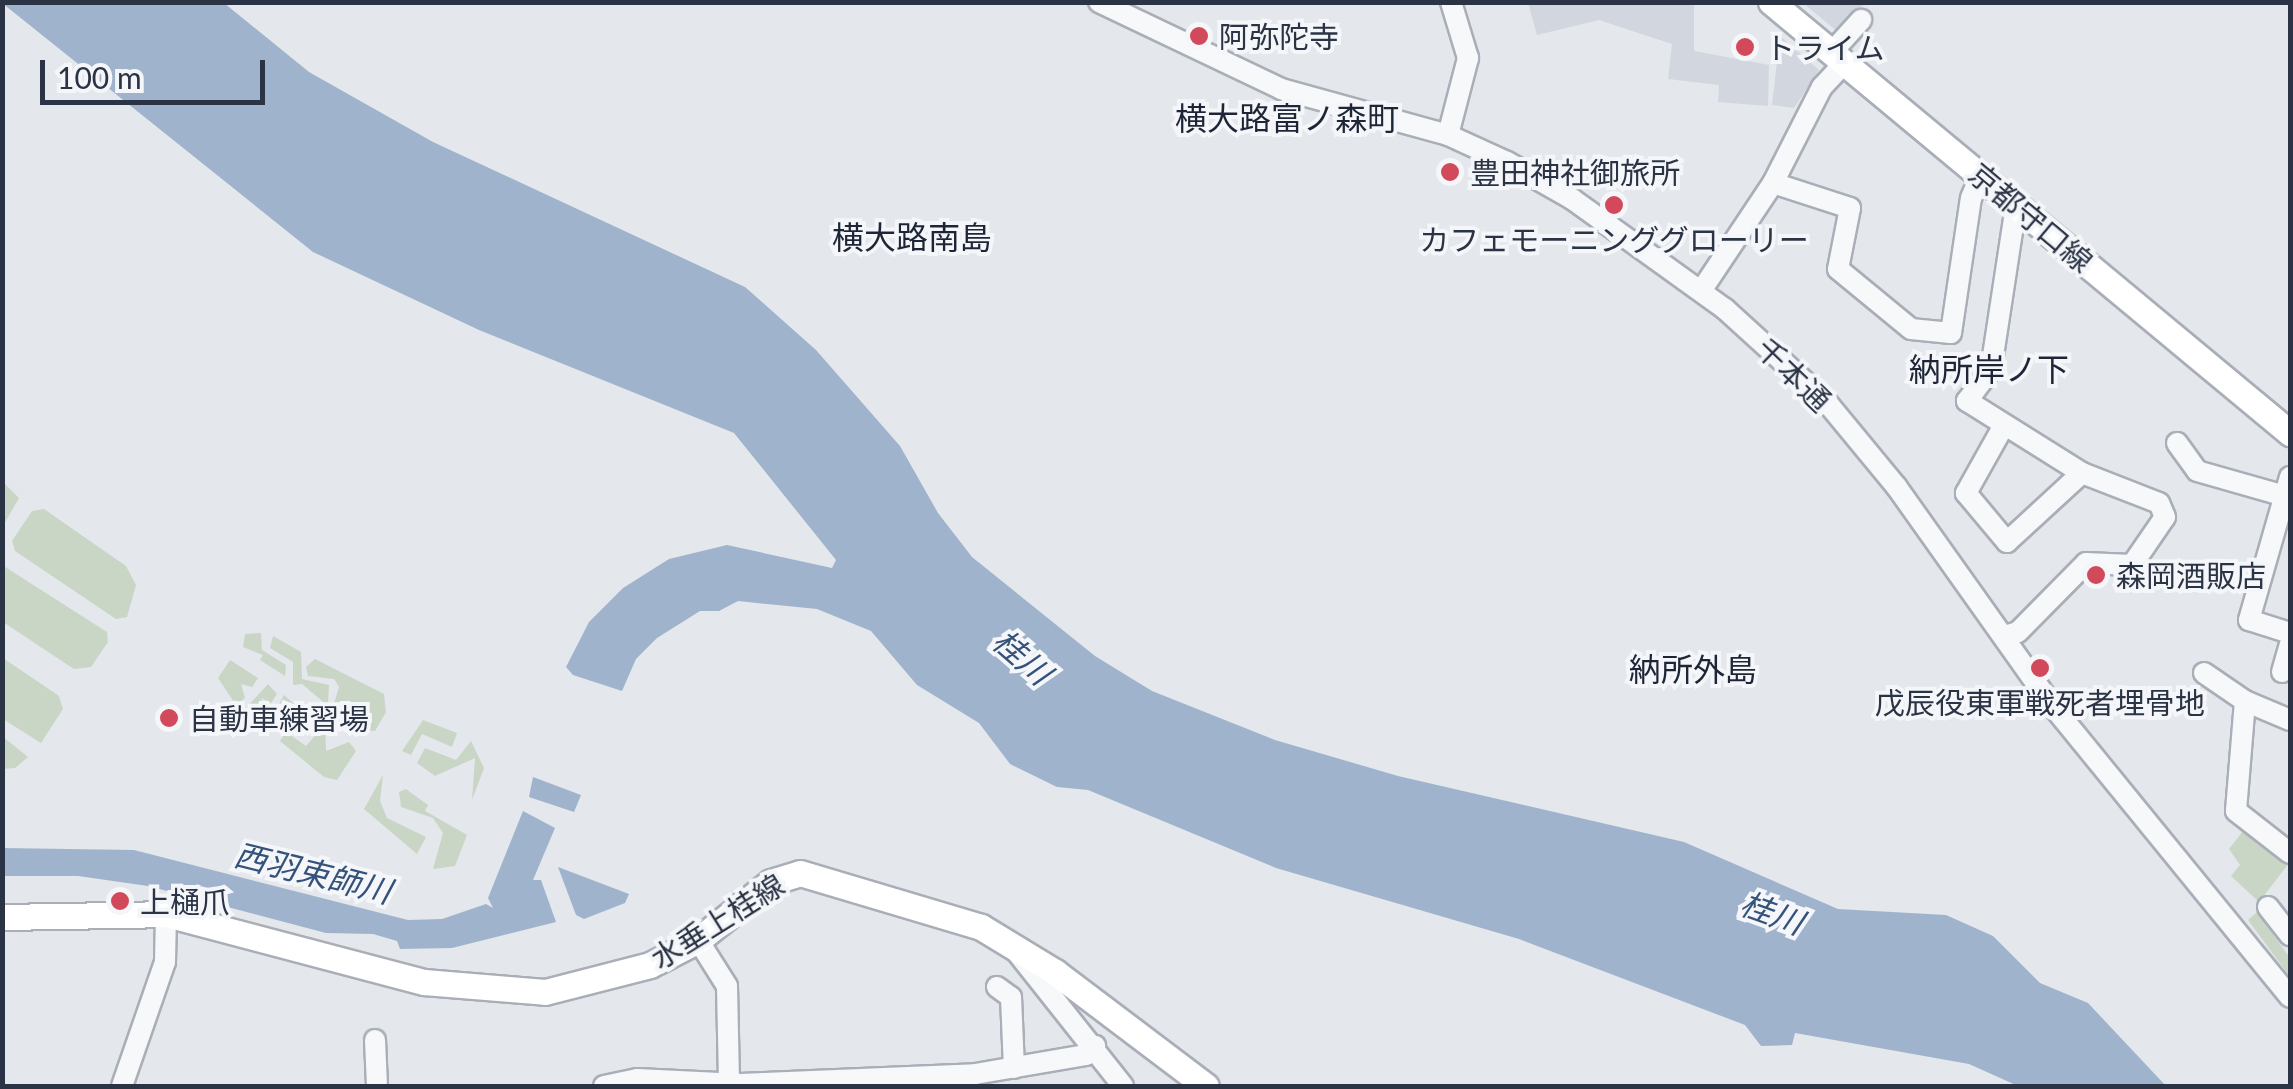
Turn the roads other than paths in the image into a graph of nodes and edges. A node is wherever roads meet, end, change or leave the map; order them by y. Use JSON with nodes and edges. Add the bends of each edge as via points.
{"nodes":[{"id":1,"x":1100,"y":2,"type":"edge"},
{"id":2,"x":1451,"y":2,"type":"edge"},
{"id":3,"x":1770,"y":2,"type":"edge"},
{"id":4,"x":1861,"y":20,"type":"dead end"},
{"id":5,"x":1838,"y":58,"type":"junction"},
{"id":6,"x":1448,"y":135,"type":"junction"},
{"id":7,"x":1981,"y":175,"type":"junction"},
{"id":8,"x":1773,"y":183,"type":"junction"},
{"id":9,"x":2016,"y":205,"type":"junction"},
{"id":10,"x":1701,"y":291,"type":"junction"},
{"id":11,"x":2003,"y":427,"type":"junction"},
{"id":12,"x":2290,"y":433,"type":"edge"},
{"id":13,"x":2176,"y":442,"type":"dead end"},
{"id":14,"x":2082,"y":473,"type":"junction"},
{"id":15,"x":2288,"y":486,"type":"edge"},
{"id":16,"x":2290,"y":633,"type":"edge"},
{"id":17,"x":2008,"y":635,"type":"junction"},
{"id":18,"x":2290,"y":644,"type":"edge"},
{"id":19,"x":2282,"y":672,"type":"dead end"},
{"id":20,"x":2204,"y":673,"type":"dead end"},
{"id":21,"x":2244,"y":701,"type":"junction"},
{"id":22,"x":2290,"y":720,"type":"edge"},
{"id":23,"x":2290,"y":853,"type":"edge"},
{"id":24,"x":2268,"y":907,"type":"dead end"},
{"id":25,"x":166,"y":914,"type":"junction"},
{"id":26,"x":2,"y":917,"type":"edge"},
{"id":27,"x":2290,"y":936,"type":"edge"},
{"id":28,"x":698,"y":940,"type":"junction"},
{"id":29,"x":1011,"y":944,"type":"junction"},
{"id":30,"x":997,"y":987,"type":"dead end"},
{"id":31,"x":2290,"y":996,"type":"edge"},
{"id":32,"x":375,"y":1040,"type":"dead end"},
{"id":33,"x":1095,"y":1046,"type":"junction"},
{"id":34,"x":1014,"y":1068,"type":"junction"},
{"id":35,"x":892,"y":1082,"type":"edge"},
{"id":36,"x":636,"y":1083,"type":"edge"},
{"id":37,"x":736,"y":1084,"type":"edge"},
{"id":38,"x":817,"y":1085,"type":"edge"},
{"id":39,"x":122,"y":1086,"type":"edge"},
{"id":40,"x":377,"y":1086,"type":"edge"},
{"id":41,"x":604,"y":1086,"type":"edge"},
{"id":42,"x":1124,"y":1086,"type":"edge"},
{"id":43,"x":1206,"y":1086,"type":"edge"}],
"edges":[{"from":1,"to":6,"type":"street","name":"千本通","via":[[1282,89]]},
{"from":2,"to":6,"type":"street","via":[[1468,58]]},
{"from":3,"to":5,"type":"main road","name":"京都守口線"},
{"from":4,"to":5,"type":"street"},
{"from":5,"to":7,"type":"main road","name":"京都守口線"},
{"from":5,"to":8,"type":"street"},
{"from":6,"to":10,"type":"street","name":"千本通","via":[[1572,199]]},
{"from":7,"to":8,"type":"street","via":[[1971,198],[1951,333],[1911,329],[1838,269],[1850,208]]},
{"from":7,"to":9,"type":"main road","name":"京都守口線"},
{"from":8,"to":10,"type":"street"},
{"from":9,"to":11,"type":"street","via":[[1991,369],[1968,401]]},
{"from":9,"to":12,"type":"main road","name":"京都守口線"},
{"from":10,"to":17,"type":"street","name":"千本通","via":[[1824,400]]},
{"from":11,"to":14,"type":"street"},
{"from":11,"to":14,"type":"street","via":[[1966,493],[2008,542]]},
{"from":13,"to":15,"type":"street","via":[[2197,470]]},
{"from":14,"to":17,"type":"street","via":[[2159,502],[2165,517],[2132,565],[2086,563]]},
{"from":15,"to":16,"type":"street","via":[[2249,620]]},
{"from":17,"to":31,"type":"street","name":"千本通","via":[[2099,766]]},
{"from":18,"to":19,"type":"street"},
{"from":20,"to":21,"type":"street"},
{"from":21,"to":22,"type":"street"},
{"from":21,"to":23,"type":"street","via":[[2236,811]]},
{"from":24,"to":27,"type":"street"},
{"from":25,"to":26,"type":"main road","name":"水垂上桂線"},
{"from":25,"to":28,"type":"main road","name":"水垂上桂線","via":[[424,982],[505,992],[598,982]]},
{"from":25,"to":39,"type":"street","via":[[165,962]]},
{"from":28,"to":29,"type":"main road","name":"水垂上桂線","via":[[771,882],[800,874],[925,907]]},
{"from":28,"to":37,"type":"street","via":[[727,986]]},
{"from":29,"to":33,"type":"street"},
{"from":29,"to":43,"type":"main road","name":"水垂上桂線"},
{"from":30,"to":34,"type":"street","via":[[1011,997]]},
{"from":32,"to":40,"type":"street"},
{"from":33,"to":34,"type":"street","via":[[1086,1055]]},
{"from":33,"to":42,"type":"street"},
{"from":34,"to":35,"type":"street"},
{"from":35,"to":38,"type":"street"},
{"from":36,"to":37,"type":"street"},
{"from":36,"to":41,"type":"street"},
{"from":37,"to":38,"type":"street"}]}
